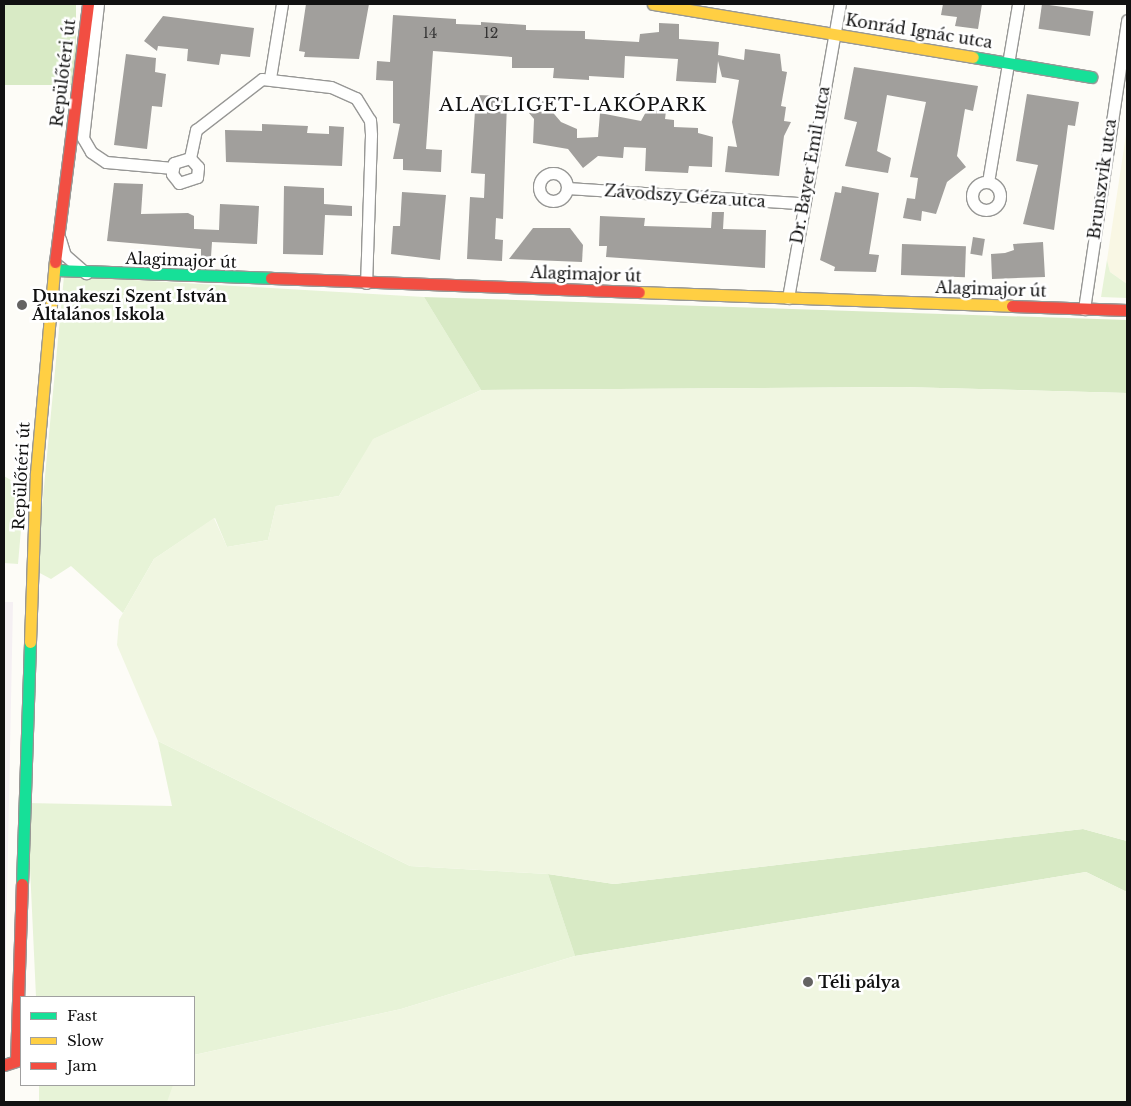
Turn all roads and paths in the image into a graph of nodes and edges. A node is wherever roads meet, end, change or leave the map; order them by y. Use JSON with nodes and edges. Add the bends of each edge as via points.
{"nodes":[{"id":1,"x":88,"y":4,"type":"edge"},
{"id":2,"x":98,"y":4,"type":"edge"},
{"id":3,"x":282,"y":4,"type":"edge"},
{"id":4,"x":653,"y":4,"type":"edge"},
{"id":5,"x":666,"y":4,"type":"edge"},
{"id":6,"x":840,"y":4,"type":"edge"},
{"id":7,"x":1018,"y":4,"type":"edge"},
{"id":8,"x":1127,"y":20,"type":"edge"},
{"id":9,"x":834,"y":34,"type":"junction"},
{"id":10,"x":1007,"y":62,"type":"junction"},
{"id":11,"x":1091,"y":77,"type":"dead end"},
{"id":12,"x":270,"y":78,"type":"junction"},
{"id":13,"x":190,"y":158,"type":"junction"},
{"id":14,"x":173,"y":168,"type":"junction"},
{"id":15,"x":988,"y":182,"type":"dead end"},
{"id":16,"x":567,"y":188,"type":"dead end"},
{"id":17,"x":802,"y":203,"type":"junction"},
{"id":18,"x":59,"y":235,"type":"junction"},
{"id":19,"x":55,"y":270,"type":"junction"},
{"id":20,"x":87,"y":273,"type":"junction"},
{"id":21,"x":366,"y":283,"type":"junction"},
{"id":22,"x":788,"y":298,"type":"junction"},
{"id":23,"x":1084,"y":308,"type":"junction"},
{"id":24,"x":1127,"y":310,"type":"edge"},
{"id":25,"x":4,"y":1065,"type":"edge"}],
"edges":[{"from":1,"to":18,"type":"street","name":"Repülőtéri út"},
{"from":2,"to":14,"type":"street","via":[[83,138],[90,152],[106,162]]},
{"from":3,"to":12,"type":"street"},
{"from":4,"to":5,"type":"street","name":"Konrád Ignác utca"},
{"from":5,"to":9,"type":"street","name":"Konrád Ignác utca"},
{"from":6,"to":9,"type":"street","name":"Dr. Bayer Emil utca"},
{"from":7,"to":10,"type":"street"},
{"from":8,"to":23,"type":"street","name":"Brunszvik utca"},
{"from":9,"to":10,"type":"street","name":"Konrád Ignác utca"},
{"from":9,"to":17,"type":"street","name":"Dr. Bayer Emil utca"},
{"from":10,"to":11,"type":"street","name":"Konrád Ignác utca"},
{"from":10,"to":15,"type":"street"},
{"from":12,"to":13,"type":"street","via":[[252,83],[196,130]]},
{"from":12,"to":21,"type":"street","via":[[345,91],[365,108],[372,135]]},
{"from":13,"to":14,"type":"street","via":[[180,158]]},
{"from":13,"to":14,"type":"street","via":[[198,167],[197,177],[186,184],[172,174]]},
{"from":16,"to":17,"type":"street","name":"Závodszy Géza utca"},
{"from":17,"to":22,"type":"street","name":"Dr. Bayer Emil utca"},
{"from":18,"to":19,"type":"street","name":"Repülőtéri út"},
{"from":18,"to":20,"type":"street","via":[[65,254]]},
{"from":19,"to":20,"type":"street"},
{"from":19,"to":25,"type":"street","name":"Repülőtéri út","via":[[36,473],[16,1061]]},
{"from":20,"to":21,"type":"street","name":"Alagimajor út"},
{"from":21,"to":22,"type":"street","name":"Alagimajor út"},
{"from":22,"to":23,"type":"street","name":"Alagimajor út"},
{"from":23,"to":24,"type":"street","name":"Alagimajor út"}]}
